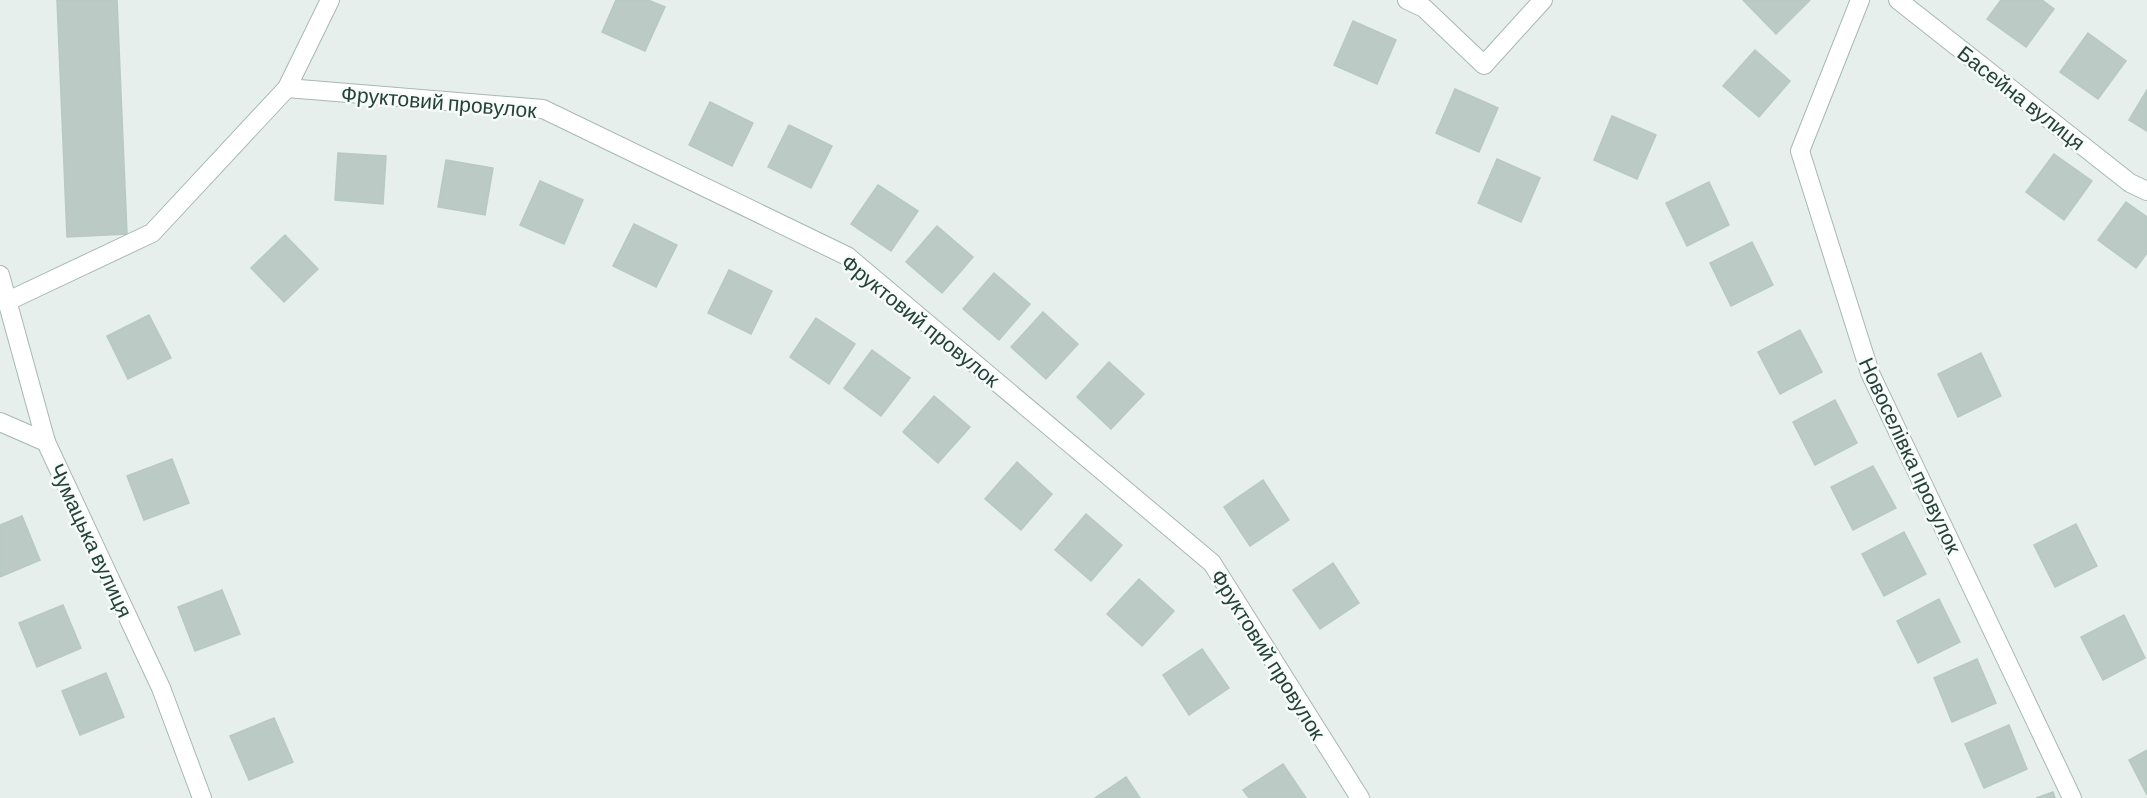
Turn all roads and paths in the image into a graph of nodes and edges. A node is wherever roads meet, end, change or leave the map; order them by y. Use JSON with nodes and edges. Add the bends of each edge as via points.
{"nodes":[{"id":1,"x":330,"y":0,"type":"edge"},
{"id":2,"x":1407,"y":0,"type":"edge"},
{"id":3,"x":1543,"y":0,"type":"edge"},
{"id":4,"x":1860,"y":0,"type":"edge"},
{"id":5,"x":1898,"y":0,"type":"edge"},
{"id":6,"x":287,"y":88,"type":"junction"},
{"id":7,"x":2147,"y":191,"type":"edge"},
{"id":8,"x":0,"y":275,"type":"edge"},
{"id":9,"x":8,"y":301,"type":"junction"},
{"id":10,"x":0,"y":422,"type":"edge"},
{"id":11,"x":46,"y":442,"type":"junction"},
{"id":12,"x":202,"y":798,"type":"edge"},
{"id":13,"x":1360,"y":798,"type":"edge"},
{"id":14,"x":2072,"y":798,"type":"edge"}],
"edges":[{"from":1,"to":6,"type":"street"},
{"from":2,"to":3,"type":"street","via":[[1424,8],[1484,65]]},
{"from":4,"to":14,"type":"street","name":"Новоселівка провулок","via":[[1800,151],[1870,373]]},
{"from":5,"to":7,"type":"street","name":"Басейна вулиця","via":[[2130,183]]},
{"from":6,"to":9,"type":"street","via":[[152,233]]},
{"from":6,"to":13,"type":"street","name":"Фруктовий провулок","via":[[543,109],[847,256],[1212,563]]},
{"from":8,"to":9,"type":"street","name":"Чумацька вулиця"},
{"from":9,"to":11,"type":"street","name":"Чумацька вулиця"},
{"from":10,"to":11,"type":"street"},
{"from":11,"to":12,"type":"street","name":"Чумацька вулиця","via":[[161,688]]}]}
